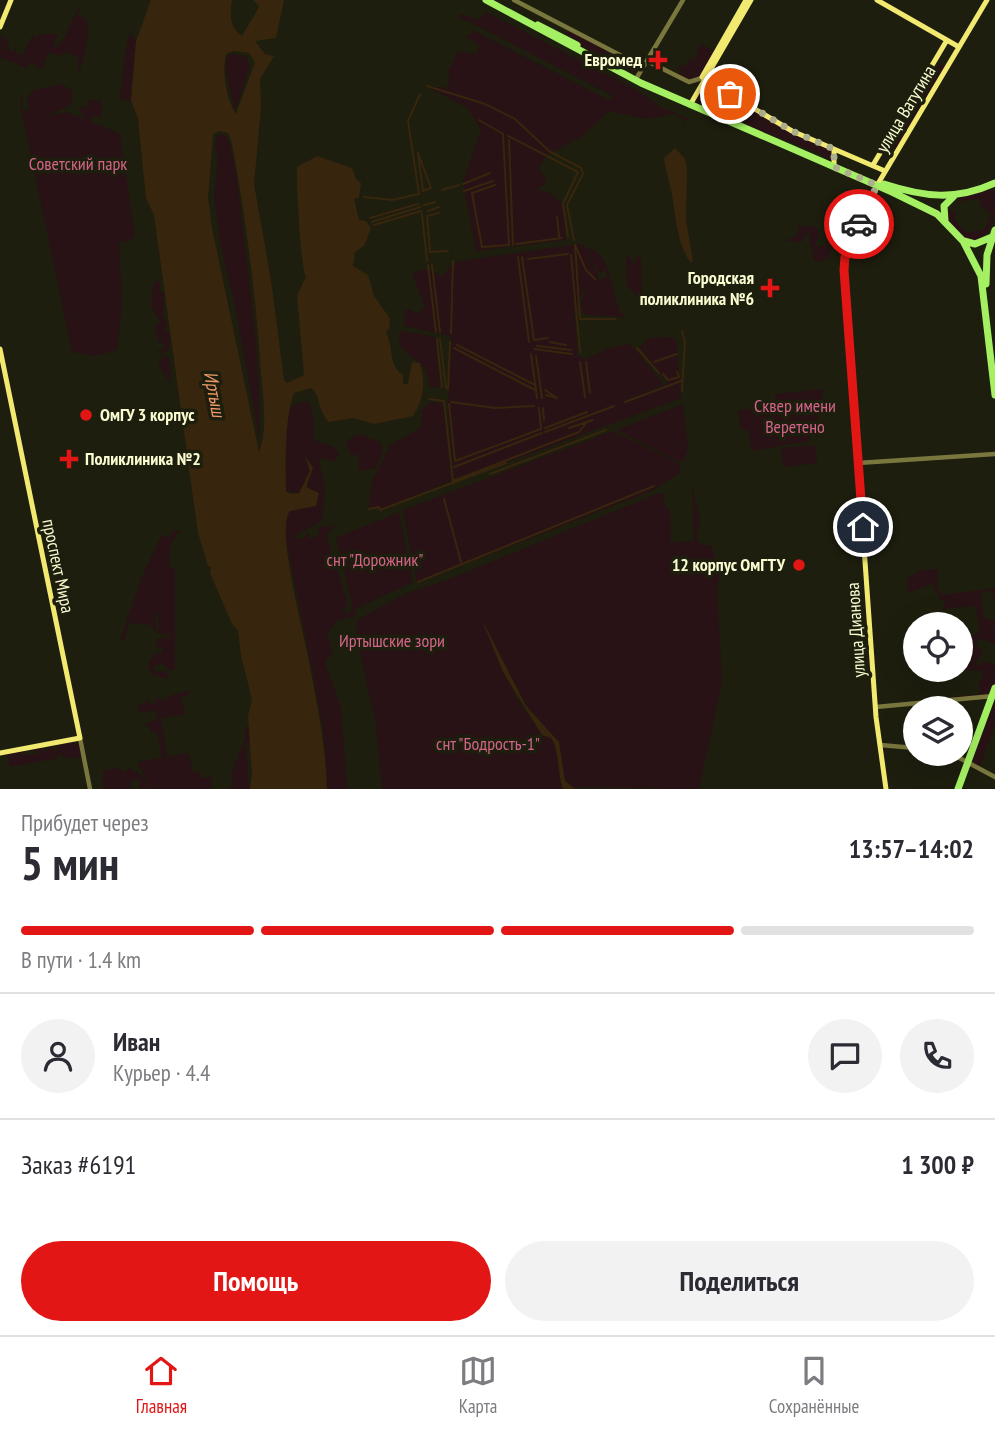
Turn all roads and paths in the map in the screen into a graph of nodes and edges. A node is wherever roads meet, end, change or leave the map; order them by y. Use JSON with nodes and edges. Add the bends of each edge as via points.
{"nodes":[{"id":1,"x":10,"y":0,"type":"edge"},
{"id":2,"x":488,"y":0,"type":"edge"},
{"id":3,"x":514,"y":0,"type":"edge"},
{"id":4,"x":683,"y":0,"type":"edge"},
{"id":5,"x":749,"y":0,"type":"edge"},
{"id":6,"x":877,"y":0,"type":"edge"},
{"id":7,"x":987,"y":0,"type":"edge"},
{"id":8,"x":0,"y":24,"type":"edge"},
{"id":9,"x":947,"y":40,"type":"junction"},
{"id":10,"x":959,"y":47,"type":"junction"},
{"id":11,"x":941,"y":51,"type":"junction"},
{"id":12,"x":953,"y":57,"type":"junction"},
{"id":13,"x":647,"y":61,"type":"junction"},
{"id":14,"x":711,"y":65,"type":"junction"},
{"id":15,"x":643,"y":67,"type":"junction"},
{"id":16,"x":636,"y":79,"type":"junction"},
{"id":17,"x":700,"y":81,"type":"junction"},
{"id":18,"x":715,"y":86,"type":"junction"},
{"id":19,"x":691,"y":103,"type":"junction"},
{"id":20,"x":884,"y":146,"type":"junction"},
{"id":21,"x":834,"y":149,"type":"junction"},
{"id":22,"x":895,"y":153,"type":"junction"},
{"id":23,"x":873,"y":165,"type":"junction"},
{"id":24,"x":835,"y":166,"type":"junction"},
{"id":25,"x":885,"y":171,"type":"junction"},
{"id":26,"x":995,"y":183,"type":"edge"},
{"id":27,"x":878,"y":184,"type":"junction"},
{"id":28,"x":986,"y":187,"type":"junction"},
{"id":29,"x":995,"y":189,"type":"edge"},
{"id":30,"x":899,"y":191,"type":"junction"},
{"id":31,"x":955,"y":195,"type":"junction"},
{"id":32,"x":947,"y":224,"type":"junction"},
{"id":33,"x":994,"y":233,"type":"edge"},
{"id":34,"x":963,"y":241,"type":"junction"},
{"id":35,"x":0,"y":349,"type":"edge"},
{"id":36,"x":995,"y":379,"type":"edge"},
{"id":37,"x":995,"y":395,"type":"edge"},
{"id":38,"x":994,"y":453,"type":"edge"},
{"id":39,"x":858,"y":463,"type":"junction"},
{"id":40,"x":994,"y":693,"type":"edge"},
{"id":41,"x":876,"y":707,"type":"junction"},
{"id":42,"x":80,"y":738,"type":"junction"},
{"id":43,"x":879,"y":745,"type":"junction"},
{"id":44,"x":903,"y":747,"type":"edge"},
{"id":45,"x":973,"y":749,"type":"edge"},
{"id":46,"x":0,"y":753,"type":"edge"},
{"id":47,"x":973,"y":765,"type":"edge"},
{"id":48,"x":967,"y":766,"type":"edge"},
{"id":49,"x":995,"y":777,"type":"edge"},
{"id":50,"x":90,"y":789,"type":"edge"},
{"id":51,"x":886,"y":789,"type":"edge"},
{"id":52,"x":958,"y":789,"type":"edge"}],
"edges":[{"from":1,"to":8,"type":"main road"},
{"from":2,"to":16,"type":"main road"},
{"from":3,"to":15,"type":"street"},
{"from":4,"to":13,"type":"street"},
{"from":5,"to":14,"type":"main road"},
{"from":6,"to":9,"type":"main road"},
{"from":7,"to":10,"type":"main road","name":"улица Ватутина"},
{"from":9,"to":10,"type":"main road"},
{"from":9,"to":11,"type":"main road","name":"улица Ватутина"},
{"from":10,"to":12,"type":"main road","name":"улица Ватутина"},
{"from":11,"to":12,"type":"main road","via":[[945,58]]},
{"from":11,"to":20,"type":"main road","name":"улица Ватутина"},
{"from":12,"to":22,"type":"main road","name":"улица Ватутина"},
{"from":13,"to":15,"type":"street"},
{"from":13,"to":17,"type":"street","via":[[684,80]]},
{"from":14,"to":17,"type":"main road"},
{"from":14,"to":18,"type":"main road"},
{"from":15,"to":16,"type":"street"},
{"from":16,"to":19,"type":"main road"},
{"from":17,"to":18,"type":"main road"},
{"from":17,"to":19,"type":"main road"},
{"from":18,"to":21,"type":"main road","via":[[792,131]]},
{"from":19,"to":24,"type":"main road"},
{"from":20,"to":22,"type":"main road","via":[[891,145]]},
{"from":20,"to":23,"type":"main road","name":"улица Ватутина"},
{"from":21,"to":23,"type":"main road"},
{"from":21,"to":24,"type":"main road"},
{"from":22,"to":25,"type":"main road","name":"улица Ватутина"},
{"from":23,"to":25,"type":"main road"},
{"from":24,"to":27,"type":"main road"},
{"from":25,"to":27,"type":"main road","name":"улица Ватутина"},
{"from":26,"to":28,"type":"main road"},
{"from":27,"to":30,"type":"main road"},
{"from":27,"to":39,"type":"main road","name":"улица Дианова","via":[[844,266]]},
{"from":28,"to":29,"type":"main road"},
{"from":28,"to":31,"type":"main road"},
{"from":30,"to":31,"type":"main road"},
{"from":30,"to":32,"type":"main road"},
{"from":31,"to":32,"type":"main road","via":[[944,206]]},
{"from":32,"to":34,"type":"main road"},
{"from":33,"to":34,"type":"main road","via":[[975,244]]},
{"from":33,"to":36,"type":"main road","via":[[986,280]]},
{"from":34,"to":37,"type":"main road","via":[[984,287]]},
{"from":35,"to":42,"type":"main road","name":"проспект Мира"},
{"from":38,"to":39,"type":"street"},
{"from":39,"to":41,"type":"main road","name":"улица Дианова"},
{"from":40,"to":41,"type":"street"},
{"from":40,"to":45,"type":"main road"},
{"from":41,"to":43,"type":"main road","name":"улица Дианова"},
{"from":42,"to":46,"type":"main road"},
{"from":42,"to":50,"type":"street","name":"проспект Мира"},
{"from":43,"to":44,"type":"street"},
{"from":43,"to":51,"type":"main road","name":"улица Дианова"},
{"from":47,"to":49,"type":"street"},
{"from":48,"to":52,"type":"main road"}]}
